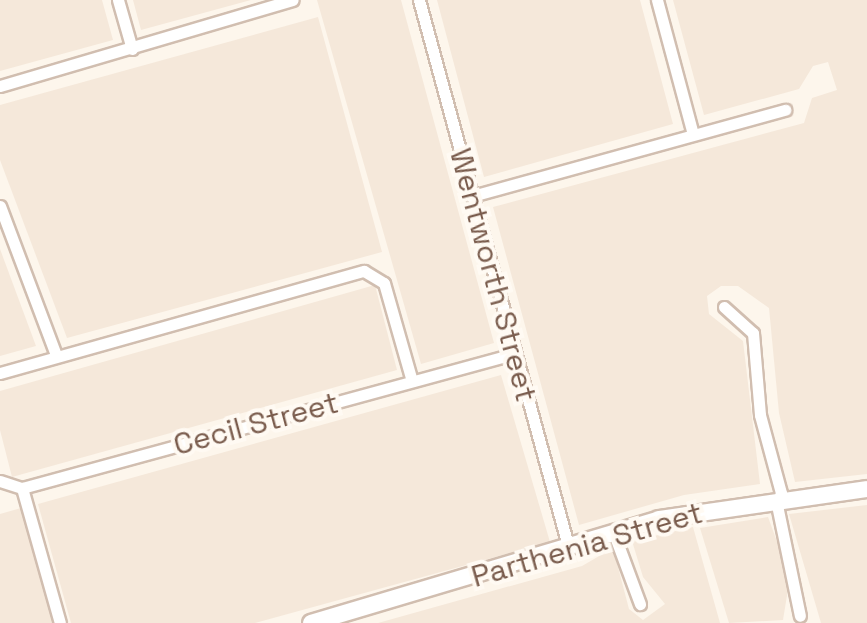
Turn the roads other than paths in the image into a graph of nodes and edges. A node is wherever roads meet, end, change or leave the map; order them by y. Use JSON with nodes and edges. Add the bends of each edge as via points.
{"nodes":[{"id":1,"x":118,"y":0,"type":"edge"},
{"id":2,"x":293,"y":0,"type":"edge"},
{"id":3,"x":419,"y":0,"type":"edge"},
{"id":4,"x":657,"y":0,"type":"edge"},
{"id":5,"x":132,"y":49,"type":"junction"},
{"id":6,"x":0,"y":86,"type":"edge"},
{"id":7,"x":785,"y":110,"type":"dead end"},
{"id":8,"x":693,"y":134,"type":"junction"},
{"id":9,"x":472,"y":196,"type":"junction"},
{"id":10,"x":0,"y":206,"type":"edge"},
{"id":11,"x":724,"y":307,"type":"dead end"},
{"id":12,"x":513,"y":354,"type":"junction"},
{"id":13,"x":56,"y":355,"type":"junction"},
{"id":14,"x":0,"y":373,"type":"edge"},
{"id":15,"x":412,"y":381,"type":"junction"},
{"id":16,"x":0,"y":481,"type":"edge"},
{"id":17,"x":22,"y":488,"type":"junction"},
{"id":18,"x":867,"y":489,"type":"edge"},
{"id":19,"x":778,"y":499,"type":"junction"},
{"id":20,"x":613,"y":531,"type":"junction"},
{"id":21,"x":569,"y":549,"type":"junction"},
{"id":22,"x":640,"y":604,"type":"dead end"},
{"id":23,"x":800,"y":616,"type":"dead end"},
{"id":24,"x":60,"y":623,"type":"edge"},
{"id":25,"x":311,"y":623,"type":"edge"}],
"edges":[{"from":1,"to":5,"type":"street"},
{"from":2,"to":5,"type":"street"},
{"from":3,"to":9,"type":"street","name":"Wentworth Street"},
{"from":4,"to":8,"type":"street"},
{"from":5,"to":6,"type":"street"},
{"from":7,"to":8,"type":"street"},
{"from":8,"to":9,"type":"street"},
{"from":9,"to":12,"type":"street","name":"Wentworth Street"},
{"from":10,"to":13,"type":"street"},
{"from":11,"to":19,"type":"street","via":[[753,333],[760,415]]},
{"from":12,"to":15,"type":"street","name":"Cecil Street"},
{"from":12,"to":21,"type":"street","name":"Wentworth Street"},
{"from":13,"to":14,"type":"street"},
{"from":13,"to":15,"type":"street","via":[[364,271],[384,283]]},
{"from":15,"to":17,"type":"street","name":"Cecil Street"},
{"from":16,"to":17,"type":"street"},
{"from":17,"to":24,"type":"street"},
{"from":18,"to":19,"type":"street","name":"Parthenia Street"},
{"from":19,"to":20,"type":"street","name":"Parthenia Street"},
{"from":19,"to":23,"type":"street"},
{"from":20,"to":21,"type":"street","name":"Parthenia Street"},
{"from":20,"to":22,"type":"street"},
{"from":21,"to":25,"type":"street","name":"Parthenia Street"}]}
